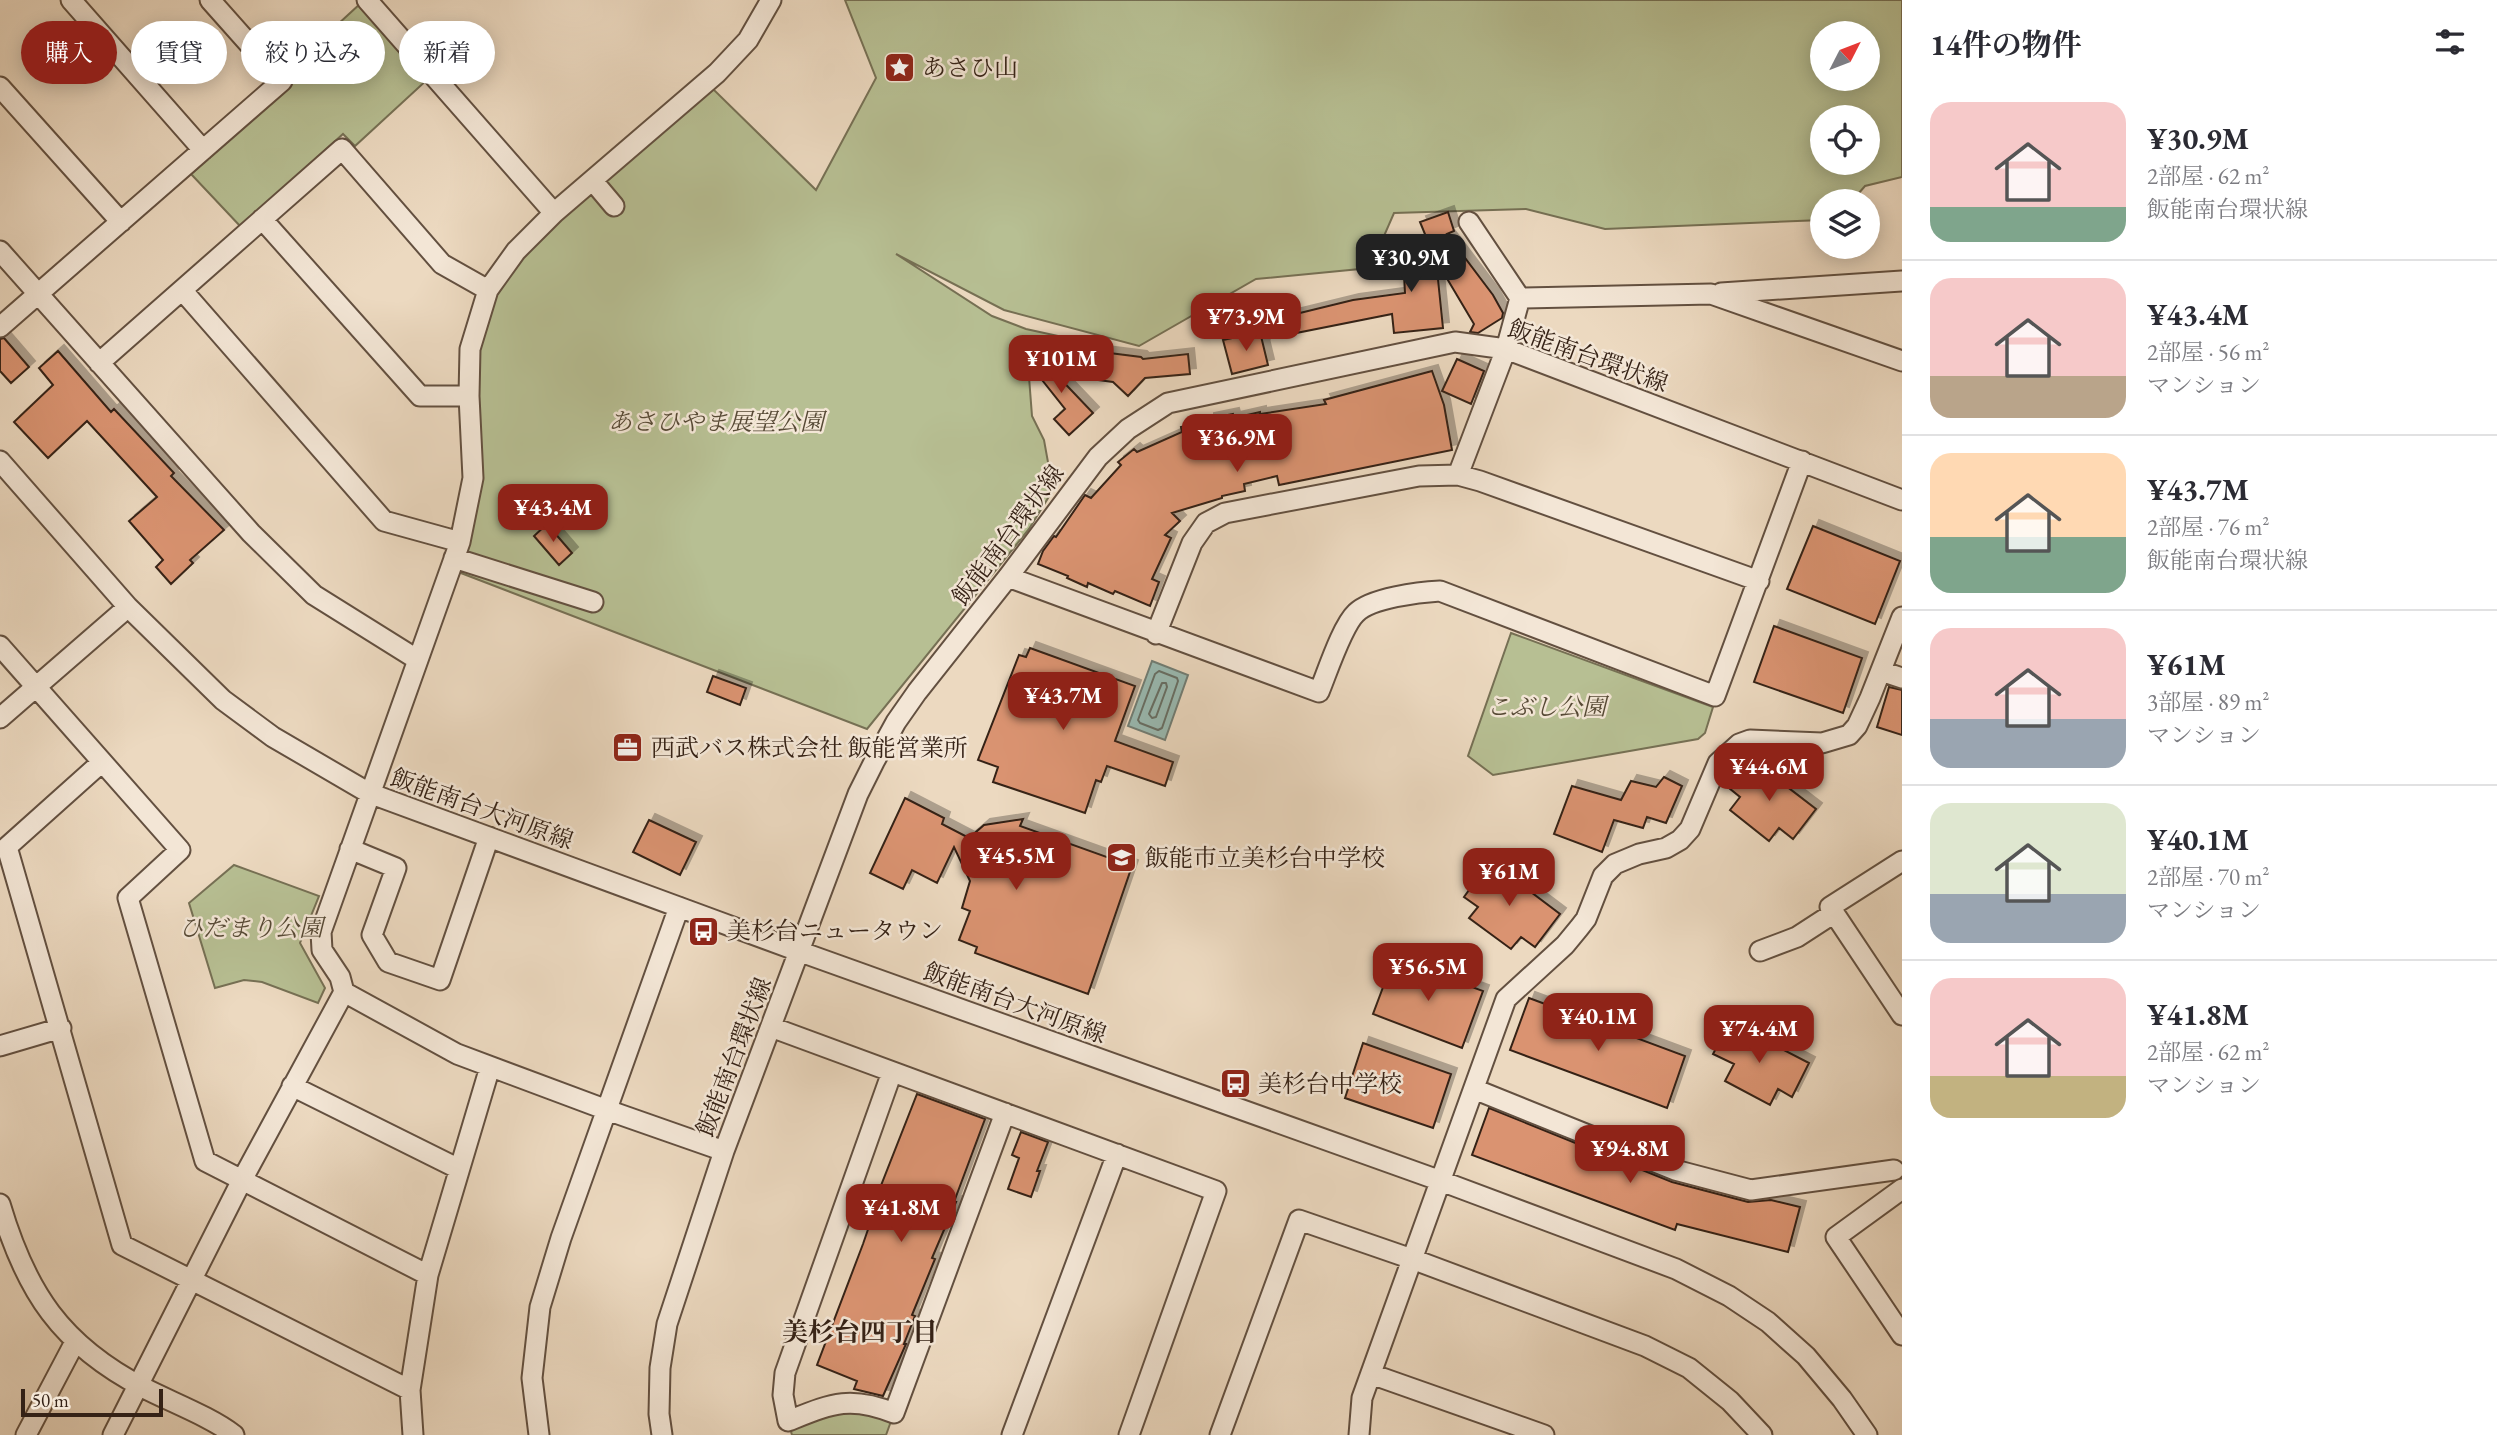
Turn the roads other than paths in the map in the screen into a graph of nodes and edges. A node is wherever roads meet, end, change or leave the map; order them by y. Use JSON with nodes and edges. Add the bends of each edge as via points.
{"nodes":[{"id":1,"x":71,"y":0,"type":"edge"},
{"id":2,"x":210,"y":0,"type":"edge"},
{"id":3,"x":368,"y":0,"type":"edge"},
{"id":4,"x":771,"y":0,"type":"edge"},
{"id":5,"x":0,"y":87,"type":"edge"},
{"id":6,"x":203,"y":150,"type":"junction"},
{"id":7,"x":593,"y":181,"type":"junction"},
{"id":8,"x":614,"y":206,"type":"dead end"},
{"id":9,"x":555,"y":213,"type":"junction"},
{"id":10,"x":262,"y":219,"type":"junction"},
{"id":11,"x":121,"y":222,"type":"junction"},
{"id":12,"x":1469,"y":222,"type":"dead end"},
{"id":13,"x":0,"y":251,"type":"edge"},
{"id":14,"x":1902,"y":281,"type":"edge"},
{"id":15,"x":182,"y":290,"type":"junction"},
{"id":16,"x":488,"y":290,"type":"junction"},
{"id":17,"x":38,"y":294,"type":"junction"},
{"id":18,"x":1711,"y":294,"type":"junction"},
{"id":19,"x":1520,"y":298,"type":"junction"},
{"id":20,"x":0,"y":327,"type":"edge"},
{"id":21,"x":1506,"y":349,"type":"junction"},
{"id":22,"x":1902,"y":361,"type":"edge"},
{"id":23,"x":99,"y":363,"type":"junction"},
{"id":24,"x":469,"y":396,"type":"junction"},
{"id":25,"x":0,"y":461,"type":"edge"},
{"id":26,"x":1802,"y":461,"type":"junction"},
{"id":27,"x":1458,"y":475,"type":"junction"},
{"id":28,"x":1902,"y":500,"type":"edge"},
{"id":29,"x":457,"y":550,"type":"junction"},
{"id":30,"x":1008,"y":577,"type":"junction"},
{"id":31,"x":1759,"y":581,"type":"junction"},
{"id":32,"x":593,"y":602,"type":"dead end"},
{"id":33,"x":128,"y":607,"type":"junction"},
{"id":34,"x":1902,"y":617,"type":"edge"},
{"id":35,"x":1156,"y":634,"type":"junction"},
{"id":36,"x":0,"y":646,"type":"edge"},
{"id":37,"x":418,"y":660,"type":"junction"},
{"id":38,"x":1881,"y":671,"type":"junction"},
{"id":39,"x":1902,"y":678,"type":"edge"},
{"id":40,"x":35,"y":686,"type":"junction"},
{"id":41,"x":0,"y":718,"type":"edge"},
{"id":42,"x":102,"y":762,"type":"junction"},
{"id":43,"x":369,"y":793,"type":"junction"},
{"id":44,"x":489,"y":837,"type":"junction"},
{"id":45,"x":350,"y":849,"type":"junction"},
{"id":46,"x":1902,"y":860,"type":"edge"},
{"id":47,"x":679,"y":907,"type":"junction"},
{"id":48,"x":1834,"y":913,"type":"junction"},
{"id":49,"x":1760,"y":951,"type":"dead end"},
{"id":50,"x":801,"y":952,"type":"junction"},
{"id":51,"x":344,"y":992,"type":"junction"},
{"id":52,"x":1902,"y":1014,"type":"edge"},
{"id":53,"x":771,"y":1027,"type":"junction"},
{"id":54,"x":61,"y":1028,"type":"junction"},
{"id":55,"x":0,"y":1046,"type":"edge"},
{"id":56,"x":490,"y":1067,"type":"junction"},
{"id":57,"x":892,"y":1072,"type":"junction"},
{"id":58,"x":292,"y":1086,"type":"junction"},
{"id":59,"x":1474,"y":1088,"type":"junction"},
{"id":60,"x":607,"y":1110,"type":"junction"},
{"id":61,"x":1005,"y":1113,"type":"junction"},
{"id":62,"x":724,"y":1152,"type":"junction"},
{"id":63,"x":1117,"y":1154,"type":"junction"},
{"id":64,"x":459,"y":1169,"type":"junction"},
{"id":65,"x":242,"y":1180,"type":"junction"},
{"id":66,"x":1898,"y":1180,"type":"edge"},
{"id":67,"x":1441,"y":1181,"type":"junction"},
{"id":68,"x":1,"y":1210,"type":"edge"},
{"id":69,"x":1412,"y":1259,"type":"junction"},
{"id":70,"x":428,"y":1275,"type":"junction"},
{"id":71,"x":192,"y":1279,"type":"junction"},
{"id":72,"x":1900,"y":1328,"type":"edge"},
{"id":73,"x":75,"y":1342,"type":"junction"},
{"id":74,"x":1371,"y":1374,"type":"junction"},
{"id":75,"x":138,"y":1385,"type":"junction"},
{"id":76,"x":410,"y":1390,"type":"junction"},
{"id":77,"x":26,"y":1435,"type":"edge"},
{"id":78,"x":113,"y":1435,"type":"edge"},
{"id":79,"x":234,"y":1435,"type":"edge"},
{"id":80,"x":413,"y":1435,"type":"edge"},
{"id":81,"x":539,"y":1435,"type":"edge"},
{"id":82,"x":662,"y":1435,"type":"edge"},
{"id":83,"x":1012,"y":1435,"type":"edge"},
{"id":84,"x":1129,"y":1435,"type":"edge"},
{"id":85,"x":1220,"y":1435,"type":"edge"},
{"id":86,"x":1359,"y":1435,"type":"edge"},
{"id":87,"x":1544,"y":1435,"type":"edge"},
{"id":88,"x":1762,"y":1435,"type":"edge"},
{"id":89,"x":1867,"y":1435,"type":"edge"}],
"edges":[{"from":1,"to":6,"type":"street"},
{"from":2,"to":6,"type":"street","via":[[282,81]]},
{"from":3,"to":9,"type":"street"},
{"from":4,"to":7,"type":"street","via":[[748,40],[717,73]]},
{"from":5,"to":11,"type":"street"},
{"from":6,"to":11,"type":"street"},
{"from":7,"to":8,"type":"street"},
{"from":7,"to":9,"type":"street"},
{"from":9,"to":16,"type":"street","via":[[516,251]]},
{"from":10,"to":15,"type":"street"},
{"from":10,"to":16,"type":"street","via":[[342,149],[442,264]]},
{"from":10,"to":24,"type":"street","via":[[420,396]]},
{"from":11,"to":17,"type":"street"},
{"from":12,"to":19,"type":"street"},
{"from":13,"to":17,"type":"street"},
{"from":14,"to":18,"type":"street"},
{"from":15,"to":23,"type":"street"},
{"from":15,"to":29,"type":"street","via":[[384,521]]},
{"from":16,"to":24,"type":"street","via":[[470,349]]},
{"from":17,"to":20,"type":"street"},
{"from":17,"to":23,"type":"street"},
{"from":18,"to":19,"type":"street"},
{"from":18,"to":22,"type":"street"},
{"from":19,"to":21,"type":"street"},
{"from":21,"to":26,"type":"street","name":"飯能南台環状線"},
{"from":21,"to":27,"type":"street"},
{"from":21,"to":30,"type":"street","name":"飯能南台環状線","via":[[1455,342],[1168,403],[1128,429],[1098,457]]},
{"from":23,"to":37,"type":"street","via":[[251,533],[314,595]]},
{"from":24,"to":29,"type":"street","via":[[473,478]]},
{"from":25,"to":33,"type":"street","name":"飯能南台大河原線"},
{"from":26,"to":28,"type":"street","name":"飯能南台環状線"},
{"from":26,"to":31,"type":"street"},
{"from":27,"to":31,"type":"street"},
{"from":27,"to":35,"type":"street","via":[[1419,476],[1215,518],[1192,543]]},
{"from":29,"to":32,"type":"street"},
{"from":29,"to":37,"type":"street"},
{"from":30,"to":35,"type":"street"},
{"from":30,"to":50,"type":"street","name":"飯能南台環状線","via":[[896,722],[858,794]]},
{"from":31,"to":35,"type":"street","via":[[1715,696],[1440,592],[1366,605],[1354,614],[1318,692]]},
{"from":33,"to":40,"type":"street"},
{"from":33,"to":43,"type":"street","name":"飯能南台大河原線","via":[[223,701],[273,737]]},
{"from":34,"to":38,"type":"street"},
{"from":36,"to":40,"type":"street"},
{"from":37,"to":43,"type":"street"},
{"from":38,"to":39,"type":"street"},
{"from":38,"to":59,"type":"street","via":[[1849,735],[1822,743],[1750,740],[1739,744],[1718,762],[1690,829],[1680,840],[1615,864],[1603,876],[1586,919],[1565,945],[1506,999]]},
{"from":40,"to":41,"type":"street"},
{"from":40,"to":42,"type":"street"},
{"from":42,"to":54,"type":"street","via":[[7,847]]},
{"from":42,"to":65,"type":"street","via":[[180,850],[128,898],[205,1161]]},
{"from":43,"to":44,"type":"street","name":"飯能南台大河原線"},
{"from":43,"to":45,"type":"street"},
{"from":44,"to":45,"type":"street","via":[[440,979],[388,962],[372,935],[397,868]]},
{"from":44,"to":47,"type":"street","name":"飯能南台大河原線"},
{"from":45,"to":51,"type":"street","via":[[320,942]]},
{"from":46,"to":48,"type":"street","via":[[1830,907]]},
{"from":47,"to":50,"type":"street","name":"飯能南台大河原線"},
{"from":47,"to":60,"type":"street"},
{"from":48,"to":49,"type":"street","via":[[1797,937]]},
{"from":48,"to":52,"type":"street"},
{"from":50,"to":53,"type":"street","name":"飯能南台環状線"},
{"from":50,"to":67,"type":"street","name":"飯能南台大河原線"},
{"from":51,"to":56,"type":"street","via":[[457,1054]]},
{"from":51,"to":58,"type":"street"},
{"from":53,"to":57,"type":"street"},
{"from":53,"to":62,"type":"street","name":"飯能南台環状線"},
{"from":54,"to":55,"type":"street"},
{"from":54,"to":71,"type":"street","via":[[122,1245]]},
{"from":56,"to":60,"type":"street"},
{"from":56,"to":64,"type":"street"},
{"from":57,"to":61,"type":"street"},
{"from":57,"to":61,"type":"street","via":[[785,1373],[788,1421],[853,1401],[894,1413]]},
{"from":58,"to":64,"type":"street"},
{"from":58,"to":65,"type":"street"},
{"from":59,"to":66,"type":"street","via":[[1675,1170],[1751,1190]]},
{"from":59,"to":67,"type":"street"},
{"from":60,"to":62,"type":"street"},
{"from":60,"to":81,"type":"street","via":[[540,1307],[531,1378]]},
{"from":61,"to":63,"type":"street"},
{"from":62,"to":82,"type":"street","name":"飯能南台環状線","via":[[667,1324],[660,1368]]},
{"from":63,"to":83,"type":"street"},
{"from":63,"to":84,"type":"street","via":[[1216,1191]]},
{"from":64,"to":70,"type":"street"},
{"from":65,"to":70,"type":"street"},
{"from":65,"to":71,"type":"street"},
{"from":66,"to":72,"type":"street","via":[[1836,1237]]},
{"from":67,"to":69,"type":"street"},
{"from":67,"to":89,"type":"street","name":"飯能南台大河原線","via":[[1676,1269],[1729,1296],[1806,1356]]},
{"from":68,"to":73,"type":"street","via":[[19,1260],[43,1305]]},
{"from":69,"to":74,"type":"street"},
{"from":69,"to":85,"type":"street","via":[[1299,1220]]},
{"from":69,"to":88,"type":"street","via":[[1645,1346],[1689,1368]]},
{"from":70,"to":76,"type":"street"},
{"from":71,"to":75,"type":"street"},
{"from":71,"to":76,"type":"street"},
{"from":73,"to":75,"type":"street"},
{"from":73,"to":77,"type":"street"},
{"from":74,"to":86,"type":"street","via":[[1362,1398]]},
{"from":74,"to":87,"type":"street"},
{"from":75,"to":78,"type":"street"},
{"from":75,"to":79,"type":"street"},
{"from":76,"to":80,"type":"street"}]}
